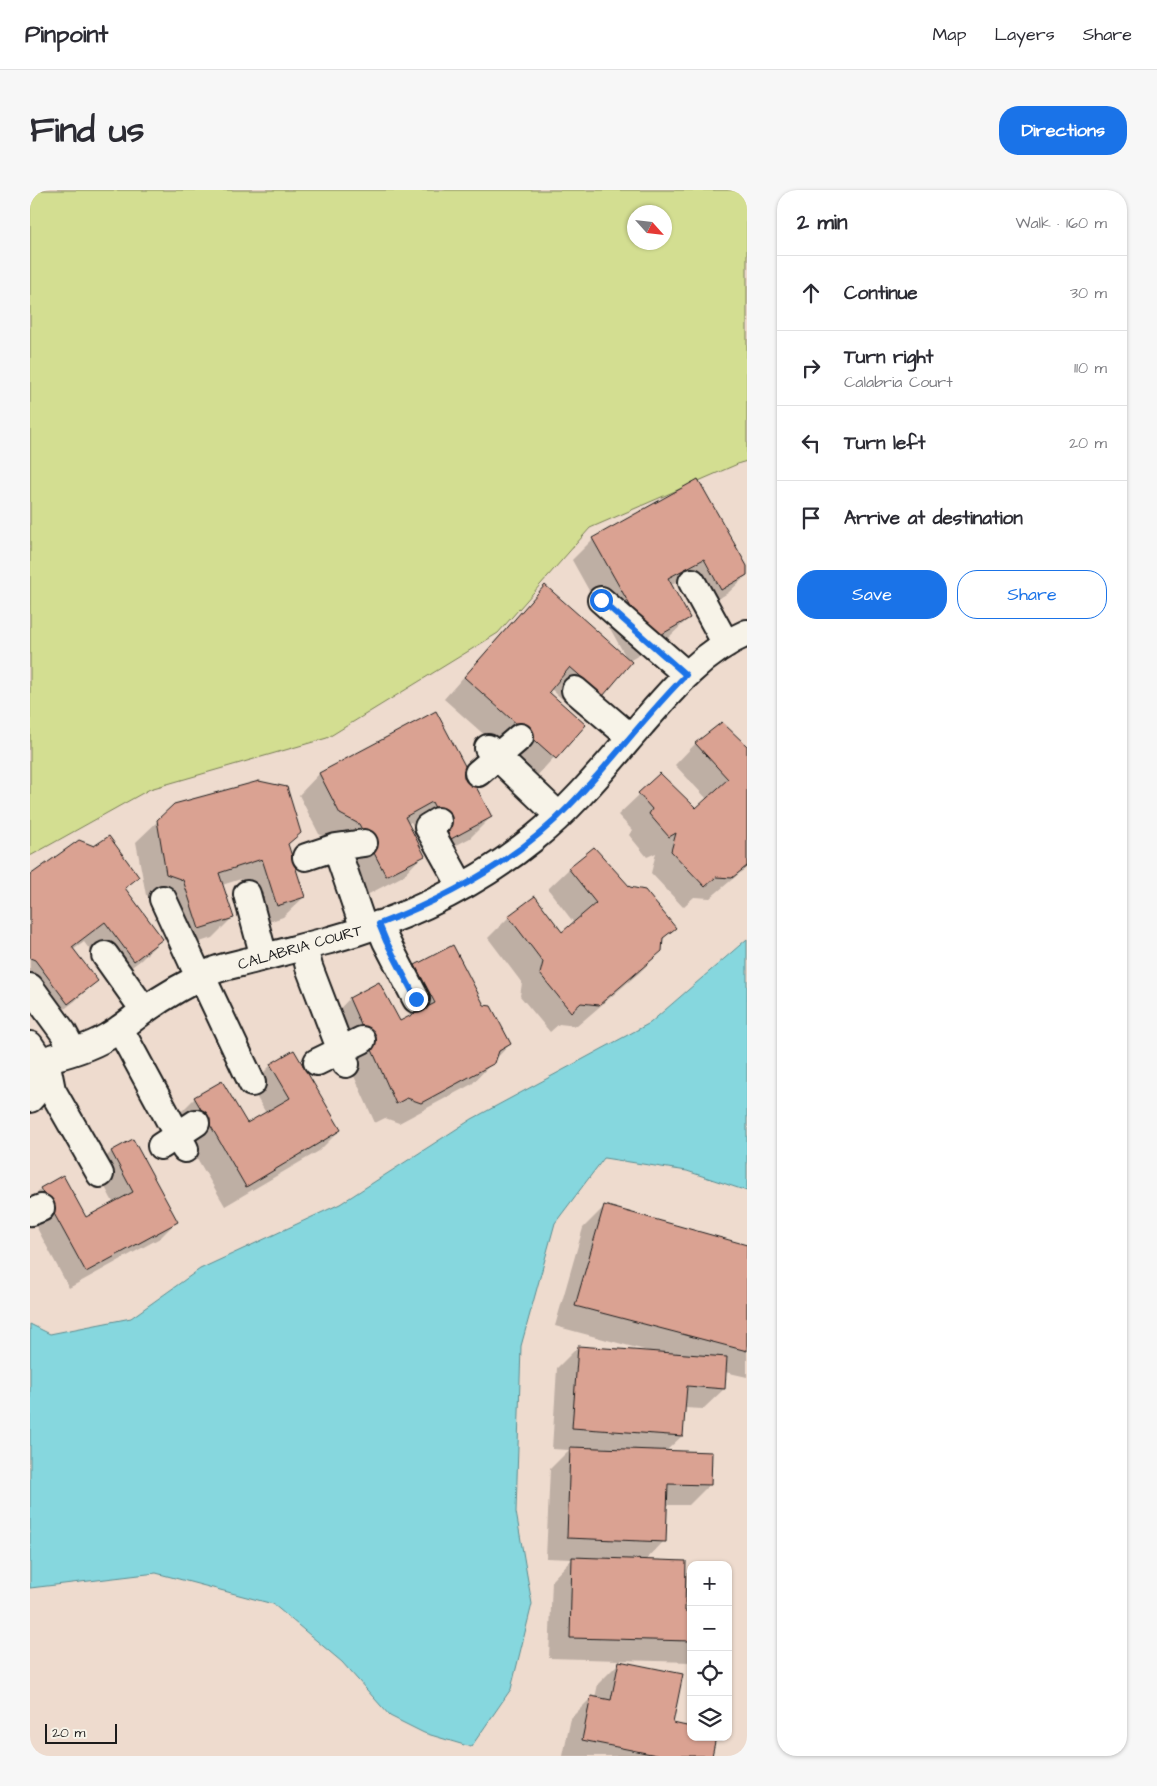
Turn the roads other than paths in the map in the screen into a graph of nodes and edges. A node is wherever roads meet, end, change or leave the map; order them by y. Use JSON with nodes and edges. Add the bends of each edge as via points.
{"nodes":[{"id":1,"x":696,"y":588,"type":"dead end"},
{"id":2,"x":601,"y":600,"type":"dead end"},
{"id":3,"x":736,"y":638,"type":"edge"},
{"id":4,"x":686,"y":675,"type":"junction"},
{"id":5,"x":578,"y":694,"type":"dead end"},
{"id":6,"x":520,"y":737,"type":"dead end"},
{"id":7,"x":630,"y":737,"type":"junction"},
{"id":8,"x":559,"y":816,"type":"junction"},
{"id":9,"x":428,"y":827,"type":"dead end"},
{"id":10,"x":364,"y":842,"type":"dead end"},
{"id":11,"x":336,"y":848,"type":"junction"},
{"id":12,"x":306,"y":857,"type":"dead end"},
{"id":13,"x":462,"y":886,"type":"junction"},
{"id":14,"x":248,"y":894,"type":"dead end"},
{"id":15,"x":164,"y":899,"type":"dead end"},
{"id":16,"x":371,"y":926,"type":"junction"},
{"id":17,"x":304,"y":947,"type":"junction"},
{"id":18,"x":104,"y":955,"type":"dead end"},
{"id":19,"x":264,"y":957,"type":"junction"},
{"id":20,"x":202,"y":977,"type":"junction"},
{"id":21,"x":30,"y":987,"type":"edge"},
{"id":22,"x":410,"y":990,"type":"dead end"},
{"id":23,"x":144,"y":1010,"type":"junction"},
{"id":24,"x":120,"y":1029,"type":"junction"},
{"id":25,"x":73,"y":1051,"type":"junction"},
{"id":26,"x":38,"y":1055,"type":"edge"},
{"id":27,"x":317,"y":1062,"type":"dead end"},
{"id":28,"x":249,"y":1076,"type":"dead end"},
{"id":29,"x":30,"y":1099,"type":"edge"},
{"id":30,"x":180,"y":1138,"type":"dead end"},
{"id":31,"x":100,"y":1174,"type":"dead end"}],
"edges":[{"from":1,"to":3,"type":"street"},
{"from":2,"to":4,"type":"street"},
{"from":3,"to":4,"type":"street","name":"CALABRIA COURT"},
{"from":4,"to":7,"type":"street","name":"CALABRIA COURT"},
{"from":5,"to":7,"type":"street"},
{"from":6,"to":8,"type":"street","via":[[488,759]]},
{"from":7,"to":8,"type":"street","name":"CALABRIA COURT"},
{"from":8,"to":13,"type":"street","name":"CALABRIA COURT","via":[[507,858]]},
{"from":9,"to":13,"type":"street"},
{"from":10,"to":11,"type":"street"},
{"from":11,"to":12,"type":"street"},
{"from":11,"to":16,"type":"street"},
{"from":13,"to":16,"type":"street","name":"CALABRIA COURT"},
{"from":14,"to":19,"type":"street"},
{"from":15,"to":20,"type":"street"},
{"from":16,"to":17,"type":"street","name":"CALABRIA COURT"},
{"from":16,"to":22,"type":"street","via":[[386,941]]},
{"from":17,"to":19,"type":"street","name":"CALABRIA COURT"},
{"from":17,"to":27,"type":"street","via":[[309,967],[350,1051]]},
{"from":18,"to":23,"type":"street"},
{"from":19,"to":20,"type":"street","name":"CALABRIA COURT","via":[[218,969]]},
{"from":20,"to":23,"type":"street","name":"CALABRIA COURT"},
{"from":20,"to":28,"type":"street"},
{"from":21,"to":25,"type":"street"},
{"from":23,"to":24,"type":"street","name":"CALABRIA COURT"},
{"from":24,"to":25,"type":"street","name":"CALABRIA COURT"},
{"from":24,"to":30,"type":"street"},
{"from":25,"to":26,"type":"street","name":"CALABRIA COURT"},
{"from":26,"to":29,"type":"street","via":[[40,1082]]},
{"from":26,"to":31,"type":"street","via":[[52,1090]]}]}
